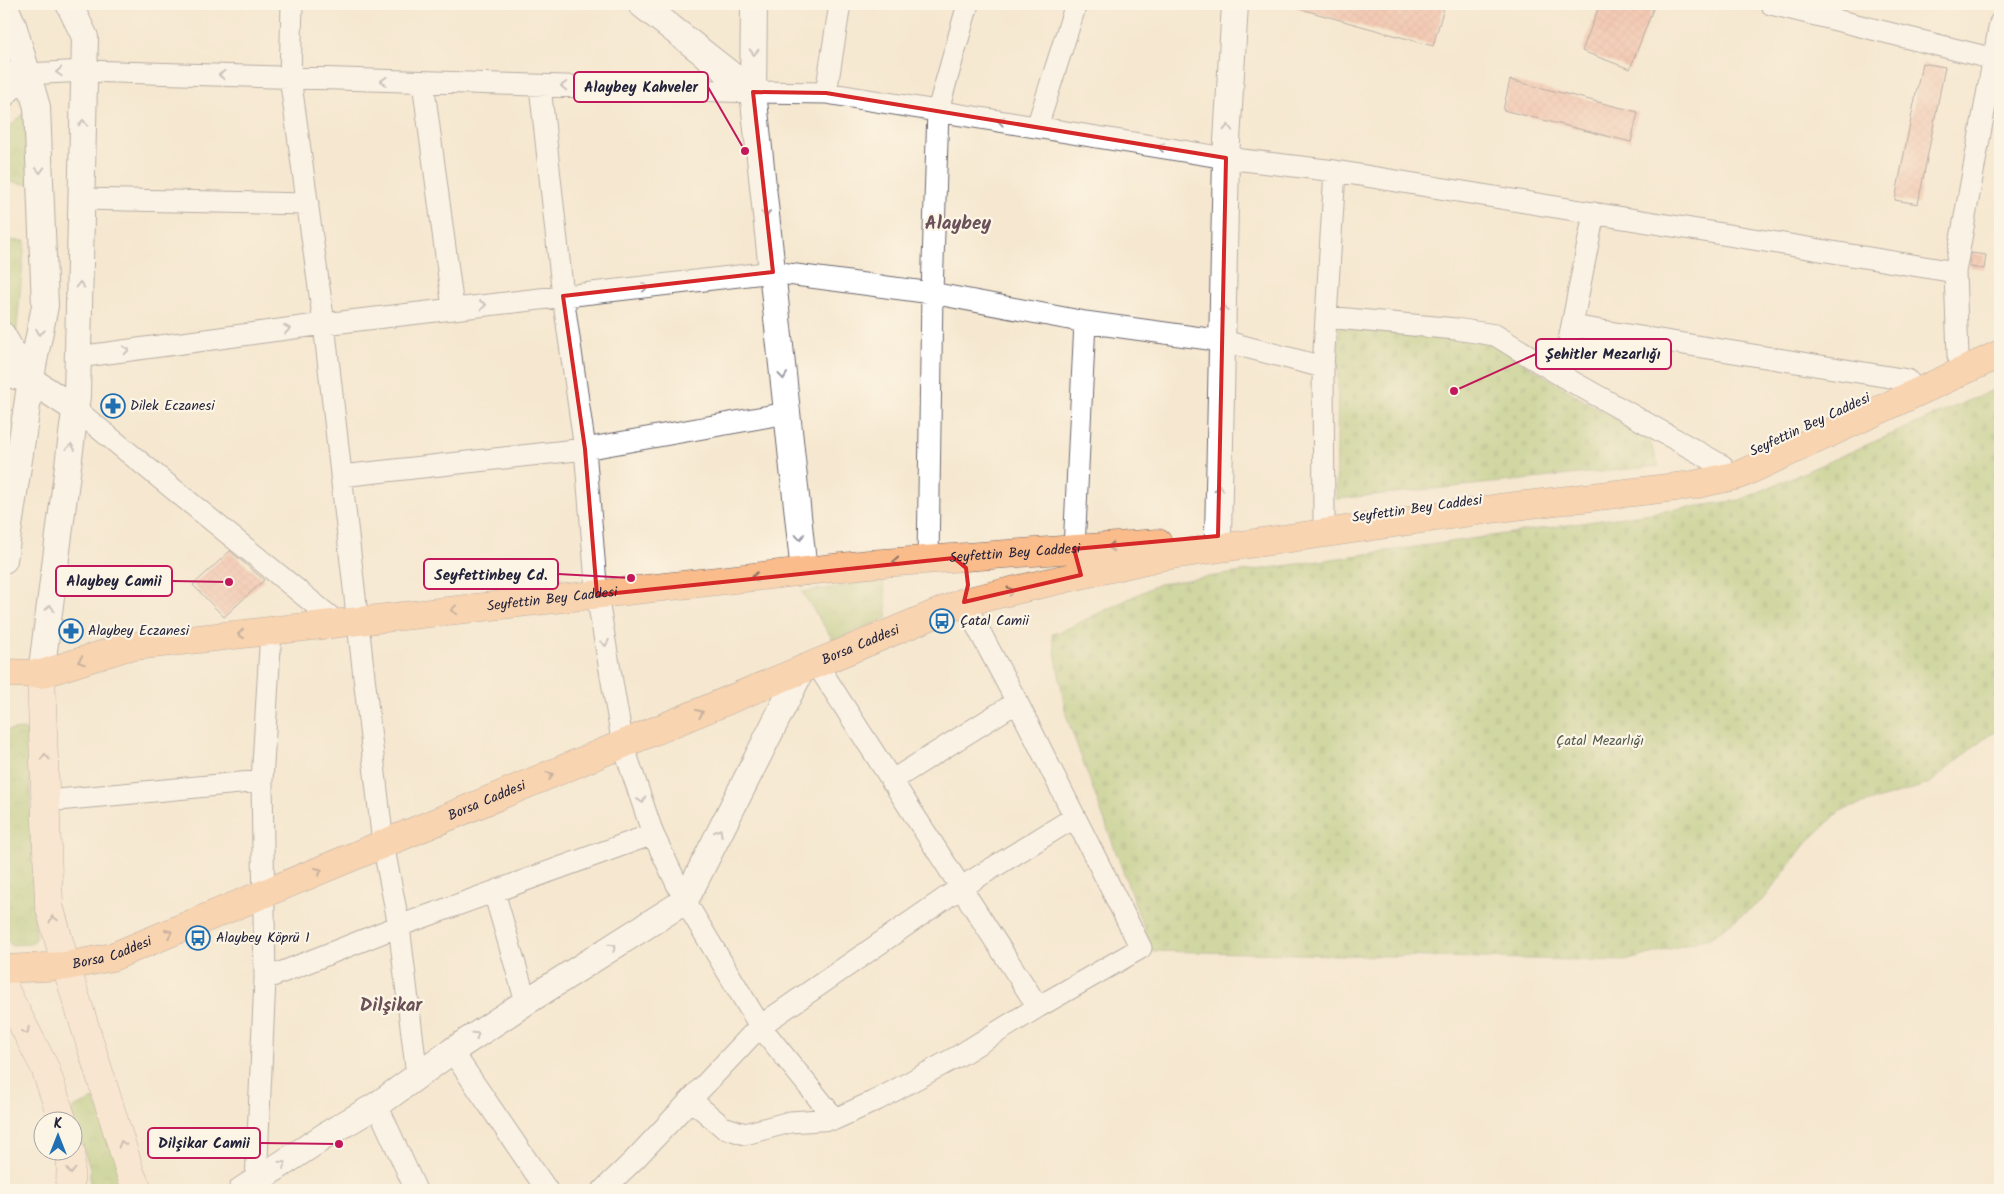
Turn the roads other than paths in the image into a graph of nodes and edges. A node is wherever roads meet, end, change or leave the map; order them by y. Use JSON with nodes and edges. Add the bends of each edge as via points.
{"nodes":[{"id":1,"x":4,"y":4,"type":"edge"},
{"id":2,"x":68,"y":4,"type":"edge"},
{"id":3,"x":292,"y":4,"type":"edge"},
{"id":4,"x":641,"y":4,"type":"edge"},
{"id":5,"x":754,"y":4,"type":"edge"},
{"id":6,"x":840,"y":4,"type":"edge"},
{"id":7,"x":968,"y":4,"type":"edge"},
{"id":8,"x":1076,"y":4,"type":"edge"},
{"id":9,"x":1235,"y":4,"type":"edge"},
{"id":10,"x":1772,"y":4,"type":"edge"},
{"id":11,"x":2000,"y":23,"type":"edge"},
{"id":12,"x":1994,"y":59,"type":"junction"},
{"id":13,"x":85,"y":71,"type":"junction"},
{"id":14,"x":15,"y":73,"type":"edge"},
{"id":15,"x":290,"y":77,"type":"junction"},
{"id":16,"x":423,"y":82,"type":"junction"},
{"id":17,"x":540,"y":86,"type":"junction"},
{"id":18,"x":753,"y":92,"type":"junction"},
{"id":19,"x":826,"y":93,"type":"junction"},
{"id":20,"x":4,"y":97,"type":"edge"},
{"id":21,"x":938,"y":110,"type":"junction"},
{"id":22,"x":1037,"y":127,"type":"junction"},
{"id":23,"x":1226,"y":158,"type":"junction"},
{"id":24,"x":1335,"y":171,"type":"junction"},
{"id":25,"x":82,"y":199,"type":"junction"},
{"id":26,"x":308,"y":204,"type":"junction"},
{"id":27,"x":1594,"y":213,"type":"junction"},
{"id":28,"x":773,"y":272,"type":"junction"},
{"id":29,"x":1955,"y":272,"type":"junction"},
{"id":30,"x":932,"y":294,"type":"junction"},
{"id":31,"x":563,"y":296,"type":"junction"},
{"id":32,"x":452,"y":308,"type":"junction"},
{"id":33,"x":1326,"y":317,"type":"junction"},
{"id":34,"x":1085,"y":322,"type":"junction"},
{"id":35,"x":324,"y":324,"type":"junction"},
{"id":36,"x":1572,"y":326,"type":"junction"},
{"id":37,"x":4,"y":333,"type":"edge"},
{"id":38,"x":2000,"y":336,"type":"edge"},
{"id":39,"x":1223,"y":341,"type":"junction"},
{"id":40,"x":2000,"y":354,"type":"edge"},
{"id":41,"x":78,"y":357,"type":"junction"},
{"id":42,"x":1958,"y":364,"type":"junction"},
{"id":43,"x":1323,"y":367,"type":"junction"},
{"id":44,"x":4,"y":372,"type":"edge"},
{"id":45,"x":1562,"y":376,"type":"junction"},
{"id":46,"x":31,"y":380,"type":"junction"},
{"id":47,"x":1908,"y":380,"type":"junction"},
{"id":48,"x":76,"y":409,"type":"junction"},
{"id":49,"x":787,"y":413,"type":"junction"},
{"id":50,"x":585,"y":449,"type":"junction"},
{"id":51,"x":1731,"y":470,"type":"junction"},
{"id":52,"x":341,"y":476,"type":"junction"},
{"id":53,"x":1324,"y":527,"type":"junction"},
{"id":54,"x":1218,"y":542,"type":"junction"},
{"id":55,"x":941,"y":559,"type":"junction"},
{"id":56,"x":4,"y":560,"type":"edge"},
{"id":57,"x":1078,"y":562,"type":"junction"},
{"id":58,"x":804,"y":572,"type":"junction"},
{"id":59,"x":597,"y":595,"type":"junction"},
{"id":60,"x":964,"y":602,"type":"junction"},
{"id":61,"x":348,"y":622,"type":"junction"},
{"id":62,"x":271,"y":631,"type":"junction"},
{"id":63,"x":809,"y":667,"type":"junction"},
{"id":64,"x":4,"y":673,"type":"edge"},
{"id":65,"x":41,"y":674,"type":"junction"},
{"id":66,"x":1017,"y":702,"type":"junction"},
{"id":67,"x":623,"y":745,"type":"junction"},
{"id":68,"x":262,"y":781,"type":"junction"},
{"id":69,"x":891,"y":781,"type":"junction"},
{"id":70,"x":47,"y":801,"type":"junction"},
{"id":71,"x":1075,"y":817,"type":"junction"},
{"id":72,"x":653,"y":834,"type":"junction"},
{"id":73,"x":383,"y":844,"type":"junction"},
{"id":74,"x":960,"y":888,"type":"junction"},
{"id":75,"x":494,"y":892,"type":"junction"},
{"id":76,"x":263,"y":894,"type":"junction"},
{"id":77,"x":684,"y":901,"type":"junction"},
{"id":78,"x":399,"y":926,"type":"junction"},
{"id":79,"x":66,"y":966,"type":"junction"},
{"id":80,"x":4,"y":969,"type":"edge"},
{"id":81,"x":265,"y":980,"type":"junction"},
{"id":82,"x":4,"y":988,"type":"edge"},
{"id":83,"x":526,"y":1002,"type":"junction"},
{"id":84,"x":1038,"y":1007,"type":"junction"},
{"id":85,"x":760,"y":1026,"type":"junction"},
{"id":86,"x":452,"y":1051,"type":"junction"},
{"id":87,"x":417,"y":1076,"type":"junction"},
{"id":88,"x":691,"y":1100,"type":"junction"},
{"id":89,"x":377,"y":1105,"type":"junction"},
{"id":90,"x":60,"y":1112,"type":"edge"},
{"id":91,"x":835,"y":1119,"type":"junction"},
{"id":92,"x":71,"y":1162,"type":"edge"},
{"id":93,"x":249,"y":1186,"type":"edge"},
{"id":94,"x":70,"y":1190,"type":"edge"},
{"id":95,"x":138,"y":1190,"type":"edge"},
{"id":96,"x":416,"y":1190,"type":"edge"},
{"id":97,"x":547,"y":1190,"type":"edge"},
{"id":98,"x":603,"y":1190,"type":"edge"}],
"edges":[{"from":1,"to":14,"type":"street","via":[[13,25]]},
{"from":2,"to":13,"type":"street","via":[[85,38]]},
{"from":3,"to":15,"type":"street"},
{"from":4,"to":18,"type":"street"},
{"from":5,"to":18,"type":"street","one_way":true},
{"from":6,"to":19,"type":"street"},
{"from":7,"to":21,"type":"street"},
{"from":8,"to":22,"type":"street"},
{"from":23,"to":9,"type":"street","one_way":true},
{"from":10,"to":12,"type":"street"},
{"from":11,"to":12,"type":"street"},
{"from":12,"to":29,"type":"street"},
{"from":13,"to":14,"type":"street","one_way":true},
{"from":15,"to":13,"type":"street","one_way":true},
{"from":25,"to":13,"type":"street","one_way":true},
{"from":14,"to":20,"type":"street"},
{"from":14,"to":46,"type":"street","one_way":true,"via":[[37,107],[45,306]]},
{"from":16,"to":15,"type":"street","one_way":true},
{"from":15,"to":26,"type":"street"},
{"from":16,"to":17,"type":"street"},
{"from":16,"to":32,"type":"street"},
{"from":18,"to":17,"type":"street","one_way":true},
{"from":17,"to":31,"type":"street"},
{"from":18,"to":19,"type":"street"},
{"from":18,"to":28,"type":"street","one_way":true},
{"from":19,"to":21,"type":"street"},
{"from":22,"to":21,"type":"street","one_way":true},
{"from":21,"to":30,"type":"street"},
{"from":23,"to":22,"type":"street","one_way":true},
{"from":23,"to":24,"type":"street"},
{"from":39,"to":23,"type":"street","one_way":true},
{"from":24,"to":27,"type":"street"},
{"from":24,"to":33,"type":"street"},
{"from":25,"to":26,"type":"street"},
{"from":41,"to":25,"type":"street","one_way":true},
{"from":26,"to":35,"type":"street"},
{"from":27,"to":29,"type":"street"},
{"from":27,"to":36,"type":"street"},
{"from":28,"to":30,"type":"street"},
{"from":31,"to":28,"type":"street","one_way":true},
{"from":28,"to":49,"type":"street","one_way":true},
{"from":29,"to":42,"type":"street"},
{"from":30,"to":34,"type":"street"},
{"from":30,"to":55,"type":"street"},
{"from":32,"to":31,"type":"street","one_way":true},
{"from":31,"to":50,"type":"street"},
{"from":32,"to":35,"type":"street"},
{"from":33,"to":43,"type":"street"},
{"from":33,"to":45,"type":"street","via":[[1495,335]]},
{"from":34,"to":39,"type":"street"},
{"from":34,"to":57,"type":"street"},
{"from":41,"to":35,"type":"street","one_way":true},
{"from":35,"to":52,"type":"street"},
{"from":36,"to":45,"type":"street"},
{"from":36,"to":47,"type":"street"},
{"from":37,"to":46,"type":"street"},
{"from":38,"to":42,"type":"main road","name":"Seyfettin Bey Caddesi"},
{"from":39,"to":43,"type":"street"},
{"from":54,"to":39,"type":"street","one_way":true},
{"from":40,"to":42,"type":"main road","name":"Seyfettin Bey Caddesi"},
{"from":41,"to":48,"type":"street"},
{"from":42,"to":47,"type":"main road","name":"Seyfettin Bey Caddesi"},
{"from":42,"to":51,"type":"main road","name":"Seyfettin Bey Caddesi"},
{"from":43,"to":53,"type":"street"},
{"from":44,"to":46,"type":"street"},
{"from":45,"to":51,"type":"street"},
{"from":46,"to":48,"type":"street"},
{"from":46,"to":56,"type":"street"},
{"from":47,"to":51,"type":"main road","name":"Seyfettin Bey Caddesi"},
{"from":48,"to":61,"type":"street"},
{"from":65,"to":48,"type":"street","one_way":true},
{"from":49,"to":50,"type":"street"},
{"from":49,"to":58,"type":"street","one_way":true},
{"from":50,"to":52,"type":"street"},
{"from":50,"to":59,"type":"street"},
{"from":51,"to":53,"type":"main road","name":"Seyfettin Bey Caddesi","via":[[1693,484]]},
{"from":52,"to":61,"type":"street"},
{"from":53,"to":54,"type":"main road","name":"Seyfettin Bey Caddesi"},
{"from":54,"to":57,"type":"main road","name":"Seyfettin Bey Caddesi","via":[[1158,557]]},
{"from":55,"to":57,"type":"main road","name":"Seyfettin Bey Caddesi"},
{"from":55,"to":58,"type":"main road","name":"Seyfettin Bey Caddesi","one_way":true},
{"from":55,"to":60,"type":"main road","via":[[966,568],[968,584]]},
{"from":60,"to":57,"type":"main road","name":"Seyfettin Bey Caddesi","one_way":true},
{"from":58,"to":59,"type":"main road","name":"Seyfettin Bey Caddesi","one_way":true},
{"from":59,"to":61,"type":"main road","name":"Seyfettin Bey Caddesi","one_way":true},
{"from":59,"to":67,"type":"street","one_way":true},
{"from":60,"to":63,"type":"main road","name":"Borsa Caddesi"},
{"from":60,"to":66,"type":"street"},
{"from":61,"to":62,"type":"main road","name":"Seyfettin Bey Caddesi"},
{"from":61,"to":73,"type":"street"},
{"from":62,"to":65,"type":"main road","name":"Seyfettin Bey Caddesi","one_way":true,"via":[[126,647]]},
{"from":62,"to":68,"type":"street"},
{"from":67,"to":63,"type":"main road","name":"Borsa Caddesi","one_way":true},
{"from":63,"to":69,"type":"street"},
{"from":77,"to":63,"type":"street","one_way":true},
{"from":64,"to":65,"type":"main road","name":"Seyfettin Bey Caddesi"},
{"from":70,"to":65,"type":"main road","one_way":true},
{"from":66,"to":69,"type":"street"},
{"from":66,"to":71,"type":"street"},
{"from":67,"to":72,"type":"street","one_way":true},
{"from":73,"to":67,"type":"main road","name":"Borsa Caddesi","one_way":true},
{"from":68,"to":70,"type":"street"},
{"from":68,"to":76,"type":"street"},
{"from":69,"to":74,"type":"street"},
{"from":79,"to":70,"type":"main road","one_way":true,"via":[[49,904]]},
{"from":71,"to":74,"type":"street"},
{"from":71,"to":84,"type":"street","via":[[1142,948]]},
{"from":72,"to":75,"type":"street"},
{"from":72,"to":77,"type":"street"},
{"from":76,"to":73,"type":"main road","name":"Borsa Caddesi","one_way":true},
{"from":73,"to":78,"type":"street"},
{"from":74,"to":84,"type":"street"},
{"from":74,"to":85,"type":"street"},
{"from":75,"to":78,"type":"street"},
{"from":75,"to":83,"type":"street"},
{"from":79,"to":76,"type":"main road","name":"Borsa Caddesi","one_way":true,"via":[[112,957]]},
{"from":76,"to":81,"type":"street"},
{"from":83,"to":77,"type":"street","one_way":true},
{"from":77,"to":85,"type":"street"},
{"from":78,"to":81,"type":"street"},
{"from":78,"to":87,"type":"street"},
{"from":79,"to":80,"type":"main road","name":"Borsa Caddesi"},
{"from":95,"to":79,"type":"main road","one_way":true},
{"from":81,"to":93,"type":"street"},
{"from":82,"to":90,"type":"main road","one_way":true,"via":[[45,1068]]},
{"from":86,"to":83,"type":"street","one_way":true},
{"from":84,"to":91,"type":"street","via":[[960,1055]]},
{"from":85,"to":88,"type":"street"},
{"from":85,"to":91,"type":"street"},
{"from":86,"to":87,"type":"street"},
{"from":86,"to":97,"type":"street"},
{"from":87,"to":89,"type":"street"},
{"from":88,"to":91,"type":"street","via":[[724,1127],[744,1134],[790,1122]]},
{"from":88,"to":98,"type":"street"},
{"from":93,"to":89,"type":"street","one_way":true},
{"from":89,"to":96,"type":"street"},
{"from":92,"to":94,"type":"main road","one_way":true}]}
